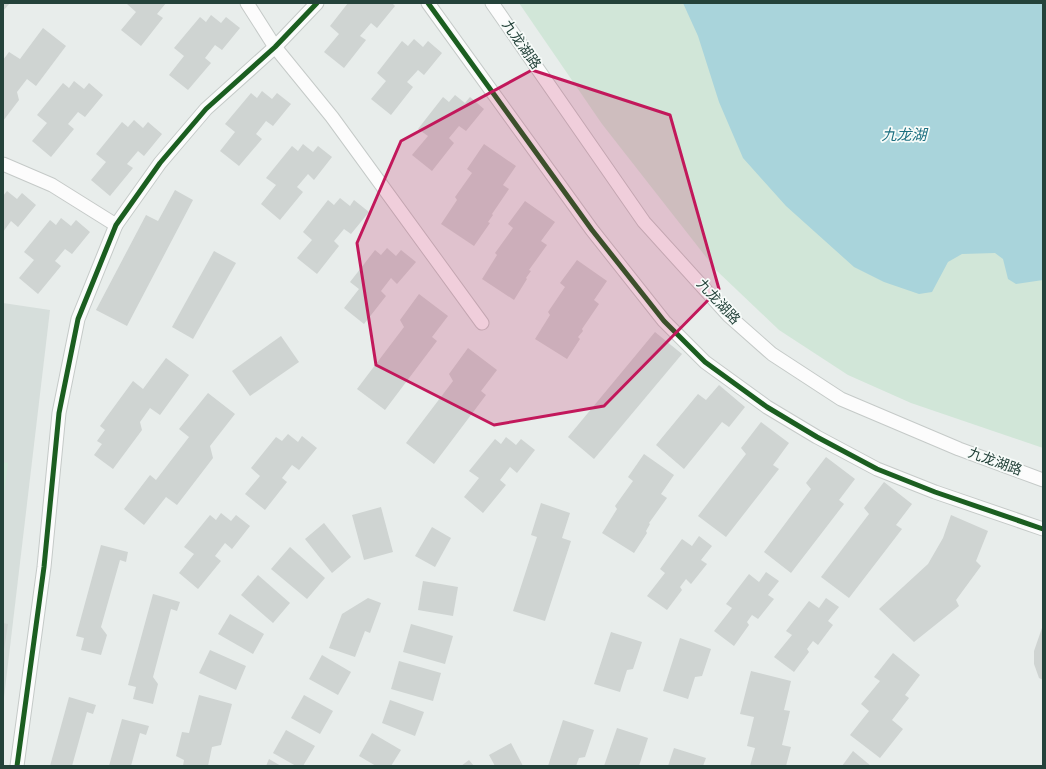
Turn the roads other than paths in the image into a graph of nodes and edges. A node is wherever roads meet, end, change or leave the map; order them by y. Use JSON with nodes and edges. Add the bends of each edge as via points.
{"nodes":[{"id":1,"x":247,"y":3,"type":"edge"},
{"id":2,"x":317,"y":3,"type":"edge"},
{"id":3,"x":428,"y":3,"type":"edge"},
{"id":4,"x":492,"y":3,"type":"edge"},
{"id":5,"x":275,"y":46,"type":"junction"},
{"id":6,"x":3,"y":164,"type":"edge"},
{"id":7,"x":116,"y":225,"type":"junction"},
{"id":8,"x":482,"y":323,"type":"dead end"},
{"id":9,"x":1043,"y":480,"type":"edge"},
{"id":10,"x":1043,"y":529,"type":"edge"},
{"id":11,"x":17,"y":766,"type":"edge"}],
"edges":[{"from":1,"to":5,"type":"street"},
{"from":2,"to":5,"type":"street"},
{"from":3,"to":10,"type":"street","via":[[592,230],[664,321],[705,362],[767,407],[877,469],[934,492]]},
{"from":4,"to":9,"type":"street","name":"九龙湖路","via":[[644,222],[729,316],[772,354],[841,399],[959,449]]},
{"from":5,"to":7,"type":"street","via":[[206,109],[160,163]]},
{"from":5,"to":8,"type":"street","via":[[332,117]]},
{"from":6,"to":7,"type":"street","via":[[52,185]]},
{"from":7,"to":11,"type":"street","via":[[78,319],[59,413],[44,567]]}]}
